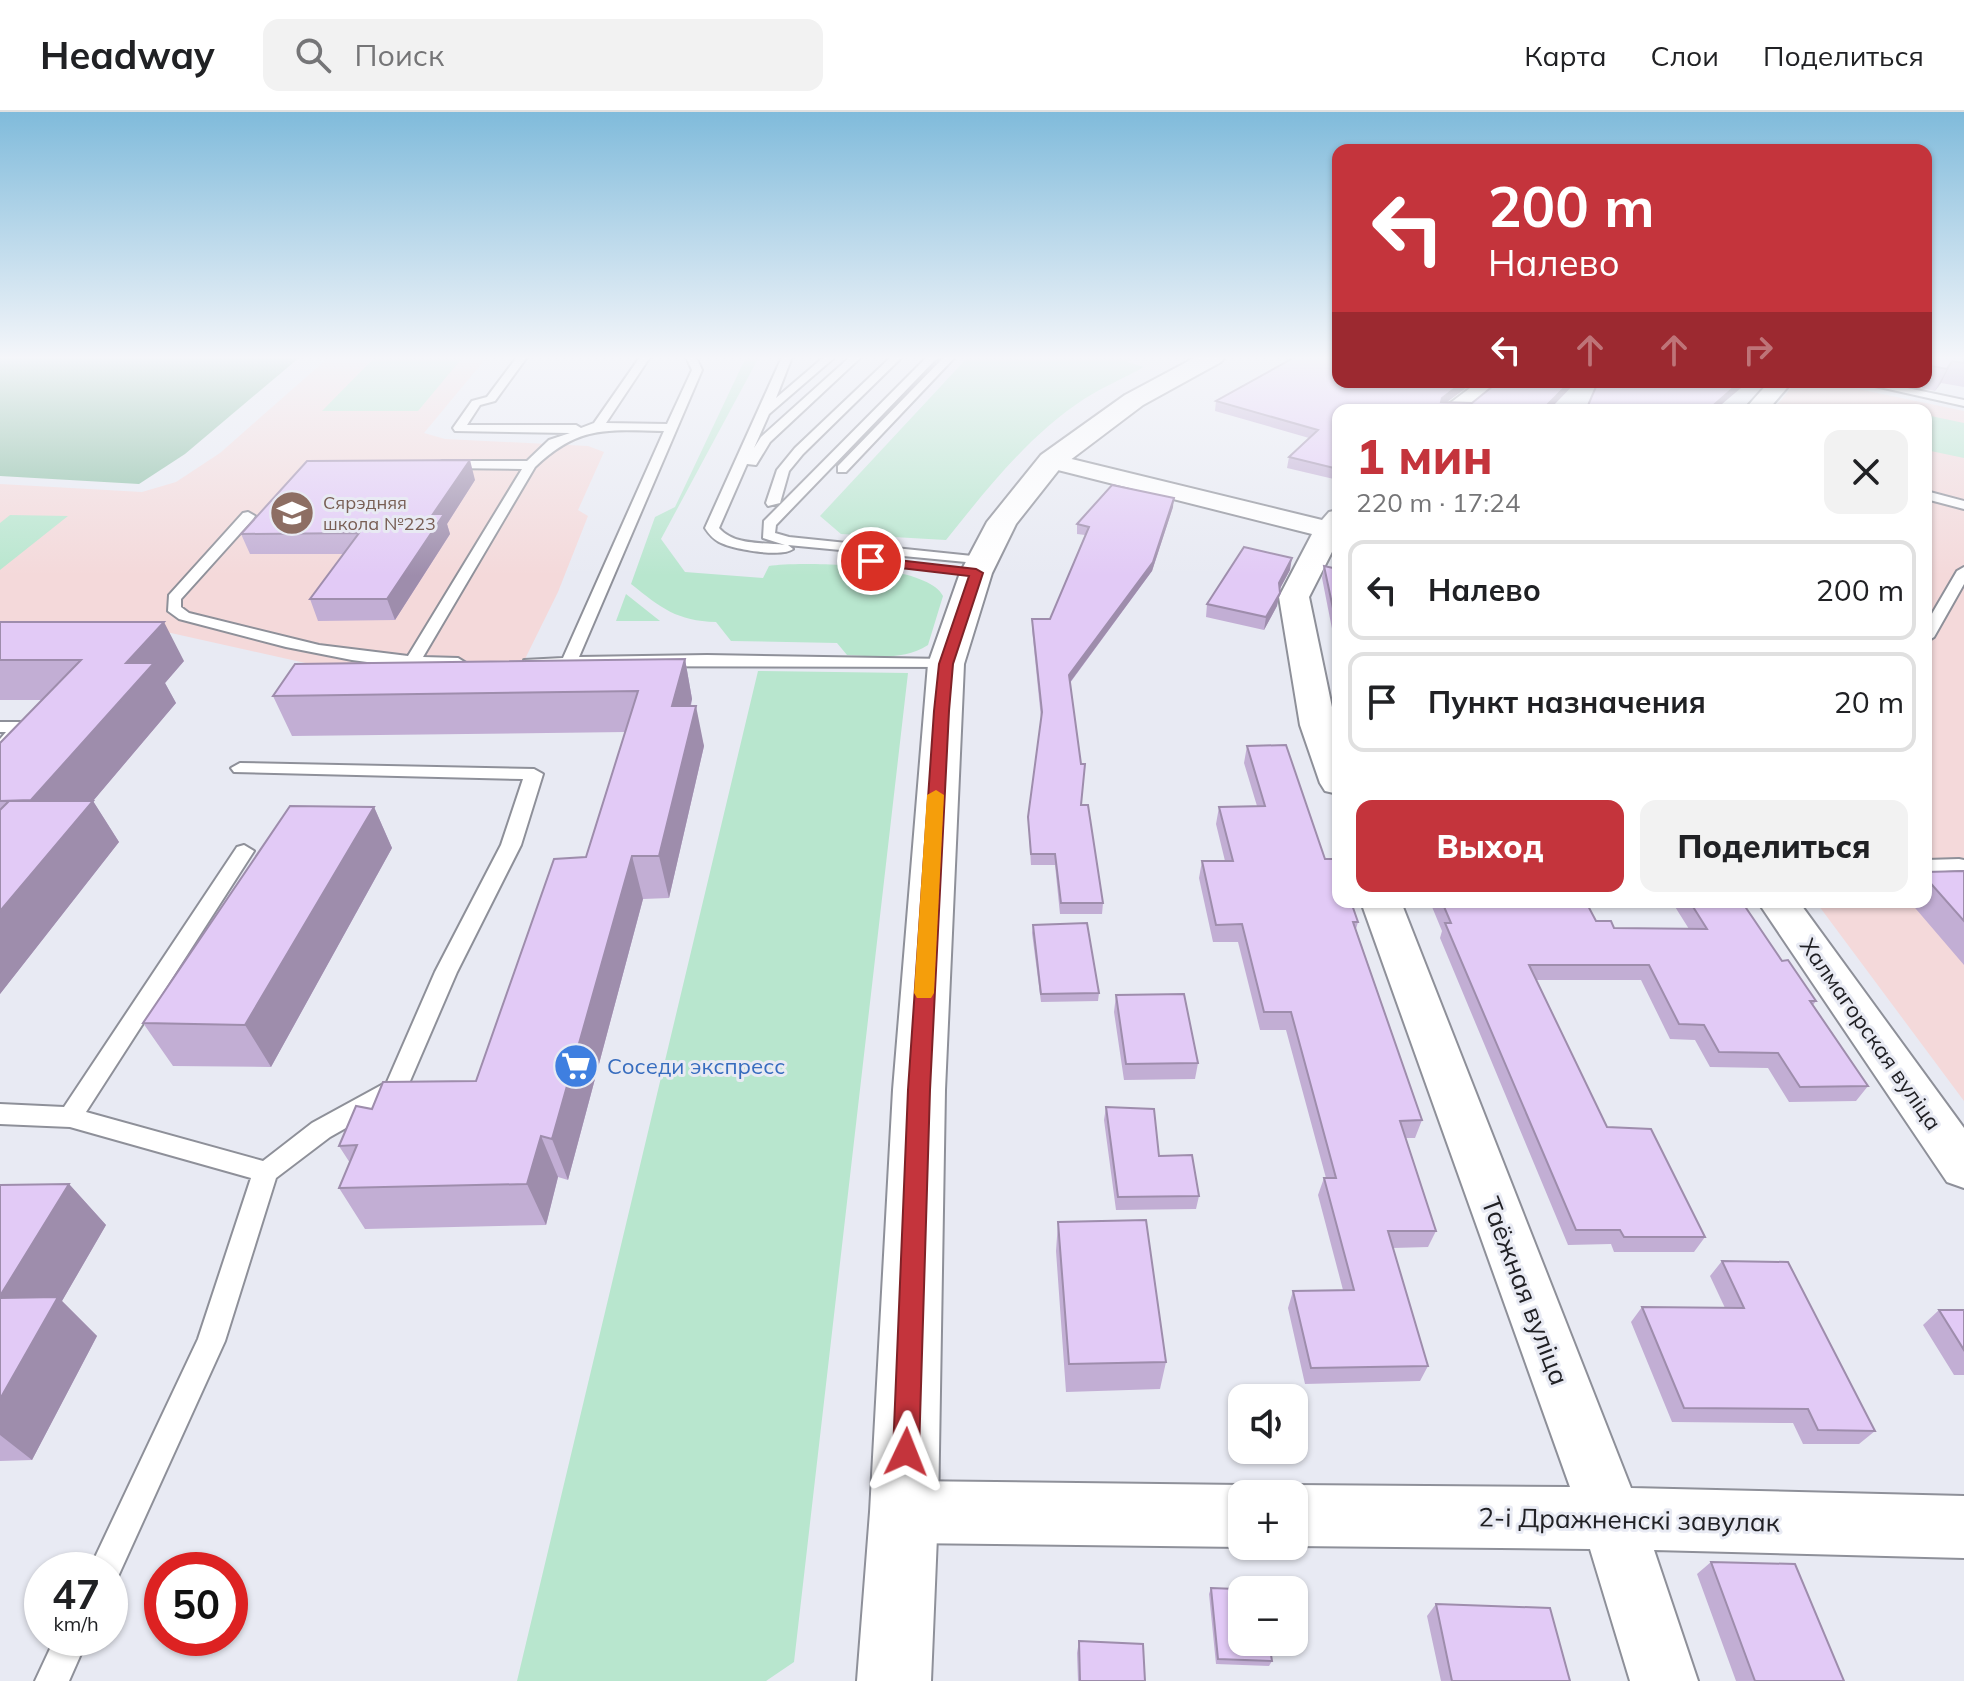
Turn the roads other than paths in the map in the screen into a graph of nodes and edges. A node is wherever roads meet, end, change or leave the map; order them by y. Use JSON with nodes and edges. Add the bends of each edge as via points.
{"nodes":[{"id":1,"x":587,"y":430,"type":"edge"},
{"id":2,"x":670,"y":430,"type":"edge"},
{"id":3,"x":755,"y":430,"type":"edge"},
{"id":4,"x":758,"y":430,"type":"edge"},
{"id":5,"x":776,"y":430,"type":"edge"},
{"id":6,"x":804,"y":430,"type":"edge"},
{"id":7,"x":823,"y":430,"type":"edge"},
{"id":8,"x":833,"y":430,"type":"edge"},
{"id":9,"x":846,"y":430,"type":"edge"},
{"id":10,"x":861,"y":430,"type":"edge"},
{"id":11,"x":878,"y":430,"type":"edge"},
{"id":12,"x":1091,"y":430,"type":"edge"},
{"id":13,"x":751,"y":436,"type":"junction"},
{"id":14,"x":1051,"y":461,"type":"junction"},
{"id":15,"x":438,"y":464,"type":"edge"},
{"id":16,"x":530,"y":465,"type":"junction"},
{"id":17,"x":783,"y":470,"type":"junction"},
{"id":18,"x":790,"y":484,"type":"junction"},
{"id":19,"x":1932,"y":497,"type":"edge"},
{"id":20,"x":773,"y":503,"type":"junction"},
{"id":21,"x":1964,"y":505,"type":"edge"},
{"id":22,"x":248,"y":516,"type":"dead end"},
{"id":23,"x":728,"y":521,"type":"dead end"},
{"id":24,"x":1332,"y":526,"type":"edge"},
{"id":25,"x":1332,"y":532,"type":"edge"},
{"id":26,"x":736,"y":533,"type":"dead end"},
{"id":27,"x":768,"y":535,"type":"junction"},
{"id":28,"x":755,"y":545,"type":"junction"},
{"id":29,"x":982,"y":562,"type":"junction"},
{"id":30,"x":1964,"y":571,"type":"edge"},
{"id":31,"x":1932,"y":627,"type":"edge"},
{"id":32,"x":570,"y":660,"type":"junction"},
{"id":33,"x":412,"y":663,"type":"junction"},
{"id":34,"x":475,"y":663,"type":"edge"},
{"id":35,"x":507,"y":663,"type":"edge"},
{"id":36,"x":946,"y":664,"type":"junction"},
{"id":37,"x":0,"y":727,"type":"edge"},
{"id":38,"x":0,"y":750,"type":"edge"},
{"id":39,"x":1332,"y":766,"type":"edge"},
{"id":40,"x":240,"y":768,"type":"dead end"},
{"id":41,"x":244,"y":851,"type":"dead end"},
{"id":42,"x":1959,"y":865,"type":"dead end"},
{"id":43,"x":1932,"y":866,"type":"edge"},
{"id":44,"x":1383,"y":908,"type":"edge"},
{"id":45,"x":1782,"y":908,"type":"edge"},
{"id":46,"x":0,"y":1114,"type":"edge"},
{"id":47,"x":70,"y":1117,"type":"junction"},
{"id":48,"x":1964,"y":1167,"type":"edge"},
{"id":49,"x":266,"y":1172,"type":"junction"},
{"id":50,"x":904,"y":1512,"type":"junction"},
{"id":51,"x":1228,"y":1516,"type":"edge"},
{"id":52,"x":1308,"y":1516,"type":"edge"},
{"id":53,"x":1612,"y":1518,"type":"junction"},
{"id":54,"x":1964,"y":1527,"type":"edge"},
{"id":55,"x":113,"y":1552,"type":"edge"},
{"id":56,"x":64,"y":1656,"type":"edge"},
{"id":57,"x":52,"y":1681,"type":"edge"},
{"id":58,"x":894,"y":1681,"type":"edge"},
{"id":59,"x":1664,"y":1681,"type":"edge"}],
"edges":[{"from":1,"to":16,"type":"lane","via":[[553,443]]},
{"from":2,"to":32,"type":"lane"},
{"from":3,"to":13,"type":"lane"},
{"from":4,"to":13,"type":"lane"},
{"from":5,"to":23,"type":"lane","via":[[747,471]]},
{"from":6,"to":17,"type":"lane","via":[[790,443]]},
{"from":7,"to":17,"type":"lane"},
{"from":8,"to":18,"type":"lane","via":[[806,456]]},
{"from":9,"to":18,"type":"lane"},
{"from":10,"to":27,"type":"lane","via":[[769,524]]},
{"from":11,"to":29,"type":"lane","via":[[786,524],[792,531]]},
{"from":12,"to":14,"type":"main road"},
{"from":13,"to":28,"type":"lane","via":[[712,528],[725,540]]},
{"from":14,"to":24,"type":"street"},
{"from":14,"to":29,"type":"main road","via":[[1002,522]]},
{"from":15,"to":16,"type":"lane"},
{"from":16,"to":33,"type":"lane"},
{"from":17,"to":20,"type":"lane"},
{"from":18,"to":20,"type":"lane"},
{"from":19,"to":21,"type":"lane"},
{"from":20,"to":27,"type":"lane","via":[[760,522]]},
{"from":22,"to":33,"type":"lane","via":[[174,598],[173,608],[184,616],[287,645]]},
{"from":25,"to":39,"type":"street","via":[[1294,597],[1317,725]]},
{"from":26,"to":28,"type":"lane"},
{"from":27,"to":29,"type":"lane"},
{"from":28,"to":29,"type":"lane"},
{"from":29,"to":36,"type":"main road"},
{"from":30,"to":31,"type":"lane"},
{"from":32,"to":35,"type":"lane"},
{"from":32,"to":36,"type":"lane"},
{"from":33,"to":34,"type":"lane"},
{"from":36,"to":50,"type":"main road","via":[[919,1090]]},
{"from":37,"to":38,"type":"lane","via":[[20,727]]},
{"from":40,"to":49,"type":"lane","via":[[534,774],[511,845],[446,972],[396,1088],[321,1130]]},
{"from":41,"to":47,"type":"lane"},
{"from":42,"to":43,"type":"lane"},
{"from":44,"to":53,"type":"street","name":"Таёжная вуліца"},
{"from":45,"to":48,"type":"street","name":"Халмагорская вуліца"},
{"from":46,"to":47,"type":"lane"},
{"from":47,"to":49,"type":"lane"},
{"from":49,"to":55,"type":"lane","via":[[211,1341]]},
{"from":50,"to":51,"type":"street"},
{"from":50,"to":58,"type":"main road"},
{"from":52,"to":53,"type":"street","name":"2-і Дражненскі завулак"},
{"from":53,"to":54,"type":"street","name":"2-і Дражненскі завулак"},
{"from":53,"to":59,"type":"street","name":"Таёжная вуліца"},
{"from":56,"to":57,"type":"lane"}]}
